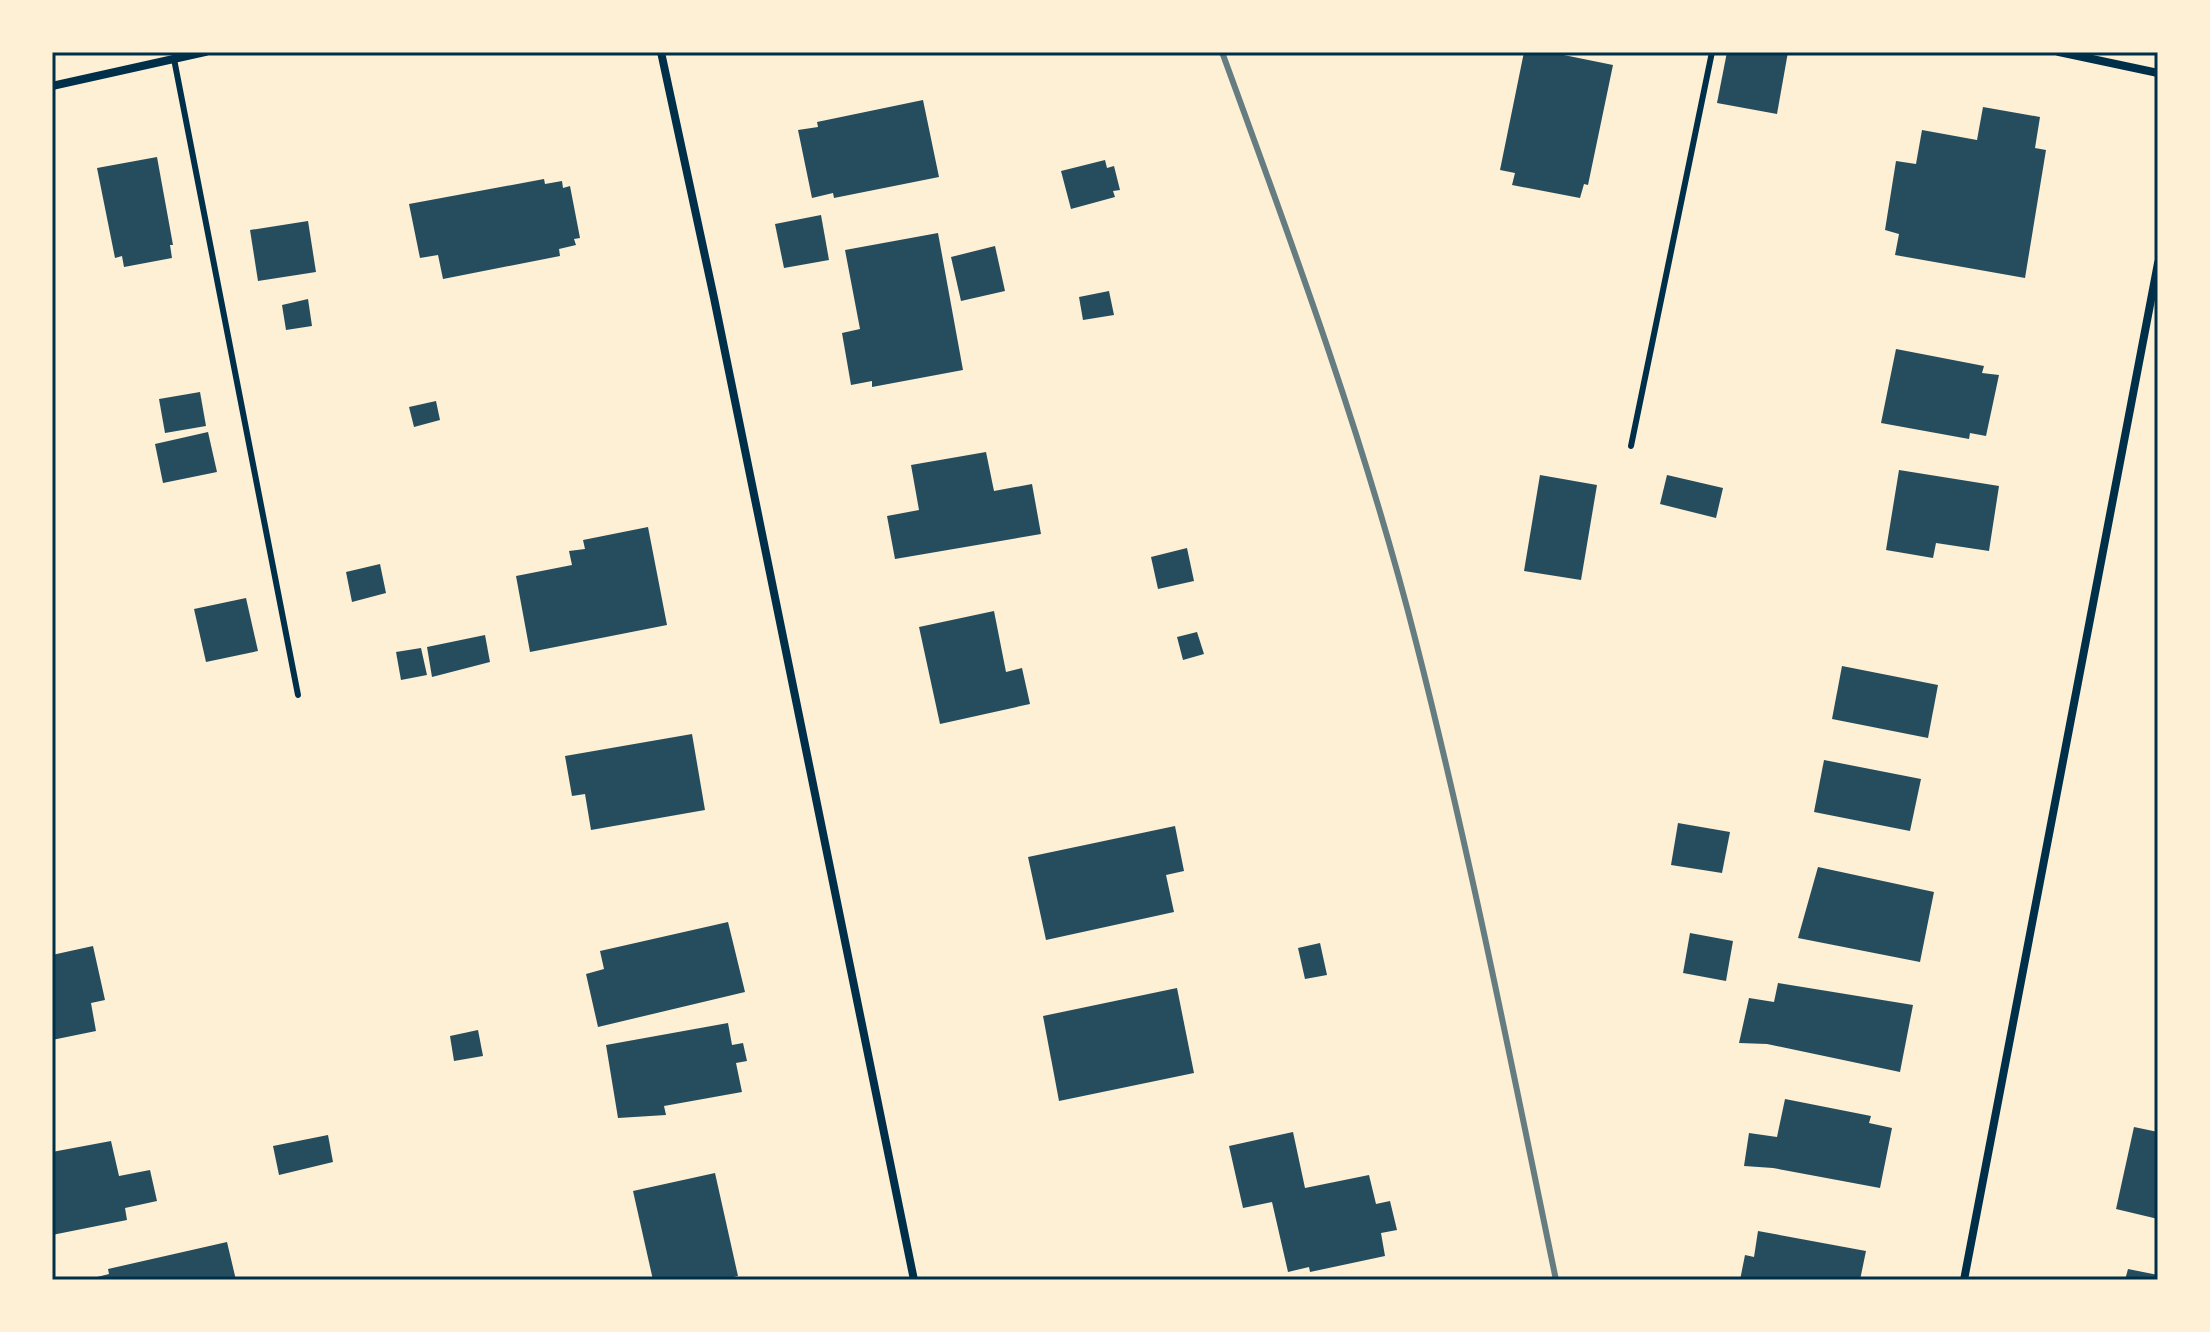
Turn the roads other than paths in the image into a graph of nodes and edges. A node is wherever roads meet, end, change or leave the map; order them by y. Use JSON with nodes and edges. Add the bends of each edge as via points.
{"nodes":[{"id":1,"x":205,"y":52,"type":"edge"},
{"id":2,"x":661,"y":52,"type":"edge"},
{"id":3,"x":1712,"y":52,"type":"edge"},
{"id":4,"x":2059,"y":52,"type":"edge"},
{"id":5,"x":174,"y":59,"type":"junction"},
{"id":6,"x":2158,"y":73,"type":"edge"},
{"id":7,"x":52,"y":86,"type":"edge"},
{"id":8,"x":2158,"y":263,"type":"edge"},
{"id":9,"x":1631,"y":446,"type":"dead end"},
{"id":10,"x":298,"y":695,"type":"dead end"},
{"id":11,"x":914,"y":1280,"type":"edge"},
{"id":12,"x":1964,"y":1280,"type":"edge"}],
"edges":[{"from":1,"to":5,"type":"street"},
{"from":2,"to":11,"type":"street"},
{"from":3,"to":9,"type":"lane"},
{"from":4,"to":6,"type":"street"},
{"from":5,"to":7,"type":"street"},
{"from":5,"to":10,"type":"lane"},
{"from":8,"to":12,"type":"street"}]}
